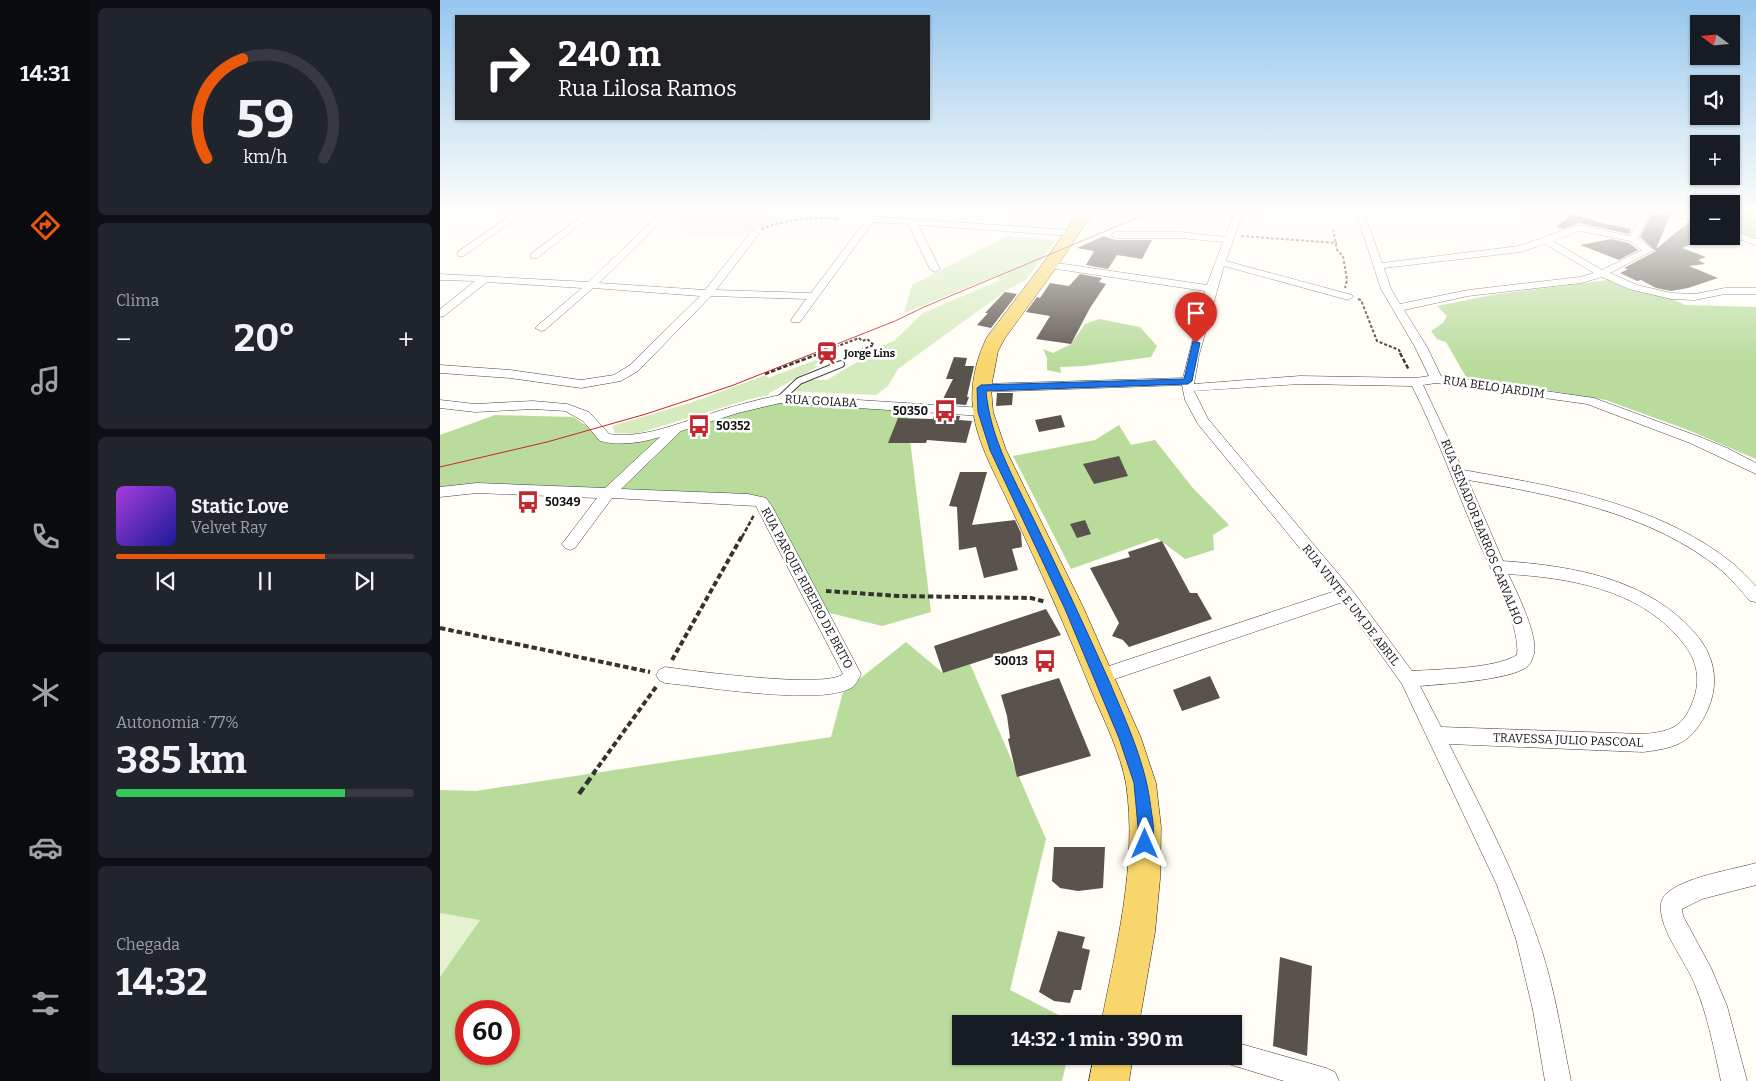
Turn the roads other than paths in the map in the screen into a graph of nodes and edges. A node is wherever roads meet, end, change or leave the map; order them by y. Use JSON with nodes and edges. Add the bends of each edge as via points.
{"nodes":[{"id":1,"x":614,"y":262,"type":"edge"},
{"id":2,"x":732,"y":262,"type":"edge"},
{"id":3,"x":838,"y":262,"type":"edge"},
{"id":4,"x":932,"y":262,"type":"edge"},
{"id":5,"x":1052,"y":262,"type":"edge"},
{"id":6,"x":1220,"y":262,"type":"edge"},
{"id":7,"x":1222,"y":262,"type":"edge"},
{"id":8,"x":1378,"y":262,"type":"edge"},
{"id":9,"x":1409,"y":262,"type":"edge"},
{"id":10,"x":1582,"y":262,"type":"edge"},
{"id":11,"x":1624,"y":262,"type":"edge"},
{"id":12,"x":1050,"y":265,"type":"junction"},
{"id":13,"x":1379,"y":266,"type":"junction"},
{"id":14,"x":935,"y":269,"type":"dead end"},
{"id":15,"x":1600,"y":274,"type":"junction"},
{"id":16,"x":440,"y":277,"type":"edge"},
{"id":17,"x":485,"y":278,"type":"junction"},
{"id":18,"x":591,"y":285,"type":"junction"},
{"id":19,"x":1211,"y":289,"type":"junction"},
{"id":20,"x":1756,"y":291,"type":"edge"},
{"id":21,"x":708,"y":293,"type":"junction"},
{"id":22,"x":813,"y":296,"type":"junction"},
{"id":23,"x":1346,"y":296,"type":"road end"},
{"id":24,"x":1397,"y":308,"type":"junction"},
{"id":25,"x":440,"y":314,"type":"edge"},
{"id":26,"x":796,"y":320,"type":"dead end"},
{"id":27,"x":541,"y":328,"type":"dead end"},
{"id":28,"x":841,"y":364,"type":"dead end"},
{"id":29,"x":440,"y":369,"type":"edge"},
{"id":30,"x":1436,"y":379,"type":"junction"},
{"id":31,"x":1416,"y":382,"type":"junction"},
{"id":32,"x":1188,"y":384,"type":"junction"},
{"id":33,"x":780,"y":399,"type":"junction"},
{"id":34,"x":982,"y":400,"type":"junction"},
{"id":35,"x":440,"y":404,"type":"edge"},
{"id":36,"x":678,"y":427,"type":"junction"},
{"id":37,"x":1756,"y":470,"type":"edge"},
{"id":38,"x":1458,"y":474,"type":"junction"},
{"id":39,"x":441,"y":493,"type":"edge"},
{"id":40,"x":608,"y":493,"type":"junction"},
{"id":41,"x":570,"y":544,"type":"dead end"},
{"id":42,"x":1498,"y":566,"type":"junction"},
{"id":43,"x":1346,"y":594,"type":"junction"},
{"id":44,"x":1756,"y":596,"type":"edge"},
{"id":45,"x":664,"y":675,"type":"road end"},
{"id":46,"x":1100,"y":676,"type":"junction"},
{"id":47,"x":1408,"y":679,"type":"junction"},
{"id":48,"x":1434,"y":734,"type":"junction"},
{"id":49,"x":1756,"y":874,"type":"edge"},
{"id":50,"x":1124,"y":1015,"type":"edge"},
{"id":51,"x":1242,"y":1056,"type":"edge"},
{"id":52,"x":1114,"y":1065,"type":"edge"},
{"id":53,"x":1110,"y":1081,"type":"edge"},
{"id":54,"x":1326,"y":1081,"type":"edge"},
{"id":55,"x":1558,"y":1081,"type":"edge"},
{"id":56,"x":1734,"y":1081,"type":"edge"}],
"edges":[{"from":1,"to":18,"type":"street"},
{"from":2,"to":21,"type":"street"},
{"from":3,"to":22,"type":"street"},
{"from":4,"to":14,"type":"street"},
{"from":5,"to":12,"type":"main road"},
{"from":6,"to":19,"type":"street"},
{"from":7,"to":23,"type":"street"},
{"from":8,"to":13,"type":"street"},
{"from":9,"to":13,"type":"street"},
{"from":10,"to":15,"type":"street"},
{"from":11,"to":15,"type":"street"},
{"from":12,"to":19,"type":"street"},
{"from":12,"to":34,"type":"main road","via":[[996,337],[989,351]]},
{"from":13,"to":24,"type":"street","via":[[1386,289]]},
{"from":15,"to":20,"type":"street","via":[[1670,296]]},
{"from":15,"to":24,"type":"street","via":[[1563,283],[1468,293]]},
{"from":16,"to":17,"type":"street"},
{"from":17,"to":18,"type":"street"},
{"from":17,"to":25,"type":"street"},
{"from":18,"to":21,"type":"street"},
{"from":18,"to":27,"type":"street"},
{"from":19,"to":32,"type":"street"},
{"from":21,"to":22,"type":"street"},
{"from":21,"to":29,"type":"street","via":[[634,368],[617,378],[581,384]]},
{"from":22,"to":26,"type":"street"},
{"from":24,"to":30,"type":"street"},
{"from":28,"to":33,"type":"lane","via":[[804,377],[787,388]]},
{"from":30,"to":31,"type":"street","name":"RUA BELO JARDIM"},
{"from":30,"to":37,"type":"street","name":"RUA BELO JARDIM","via":[[1590,401],[1722,451]]},
{"from":31,"to":32,"type":"street","name":"RUA BELO JARDIM","via":[[1316,380]]},
{"from":31,"to":38,"type":"street","name":"RUA SENADOR BARROS CARVALHO","via":[[1443,434]]},
{"from":32,"to":34,"type":"street","name":"RUA GOIABA"},
{"from":32,"to":43,"type":"street","name":"RUA VINTE E UM DE ABRIL","via":[[1191,400],[1213,434]]},
{"from":33,"to":34,"type":"street","name":"RUA GOIABA"},
{"from":33,"to":36,"type":"street","name":"RUA GOIABA"},
{"from":34,"to":46,"type":"main road","via":[[998,457]]},
{"from":35,"to":36,"type":"street","name":"RUA GOIABA","via":[[470,409],[544,405],[568,408],[582,413],[605,438],[616,441],[636,440]]},
{"from":36,"to":40,"type":"street"},
{"from":38,"to":42,"type":"street","name":"RUA SENADOR BARROS CARVALHO"},
{"from":38,"to":44,"type":"street","via":[[1545,490],[1612,508],[1652,523],[1703,550]]},
{"from":39,"to":40,"type":"street","name":"RUA PARQUE RIBEIRO DE BRITO","via":[[477,488]]},
{"from":40,"to":41,"type":"street"},
{"from":40,"to":45,"type":"street","name":"RUA PARQUE RIBEIRO DE BRITO","via":[[761,502],[852,674],[844,684],[836,686],[776,687]]},
{"from":42,"to":47,"type":"street","name":"RUA SENADOR BARROS CARVALHO","via":[[1524,638],[1524,658],[1518,665],[1500,670]]},
{"from":42,"to":48,"type":"street","name":"TRAVESSA JULIO PASCOAL","via":[[1535,568],[1592,580],[1649,603],[1678,624],[1702,655],[1707,687],[1696,718],[1675,738],[1643,743]]},
{"from":43,"to":46,"type":"street"},
{"from":43,"to":47,"type":"street","name":"RUA VINTE E UM DE ABRIL"},
{"from":46,"to":50,"type":"main road","via":[[1141,783],[1145,827],[1143,879]]},
{"from":47,"to":48,"type":"street","name":"RUA VINTE E UM DE ABRIL"},
{"from":48,"to":55,"type":"street","name":"RUA VINTE E UM DE ABRIL","via":[[1506,881],[1527,939]]},
{"from":49,"to":56,"type":"street","via":[[1686,895],[1672,903],[1671,910],[1704,976]]},
{"from":51,"to":54,"type":"street"},
{"from":52,"to":53,"type":"main road"}]}
